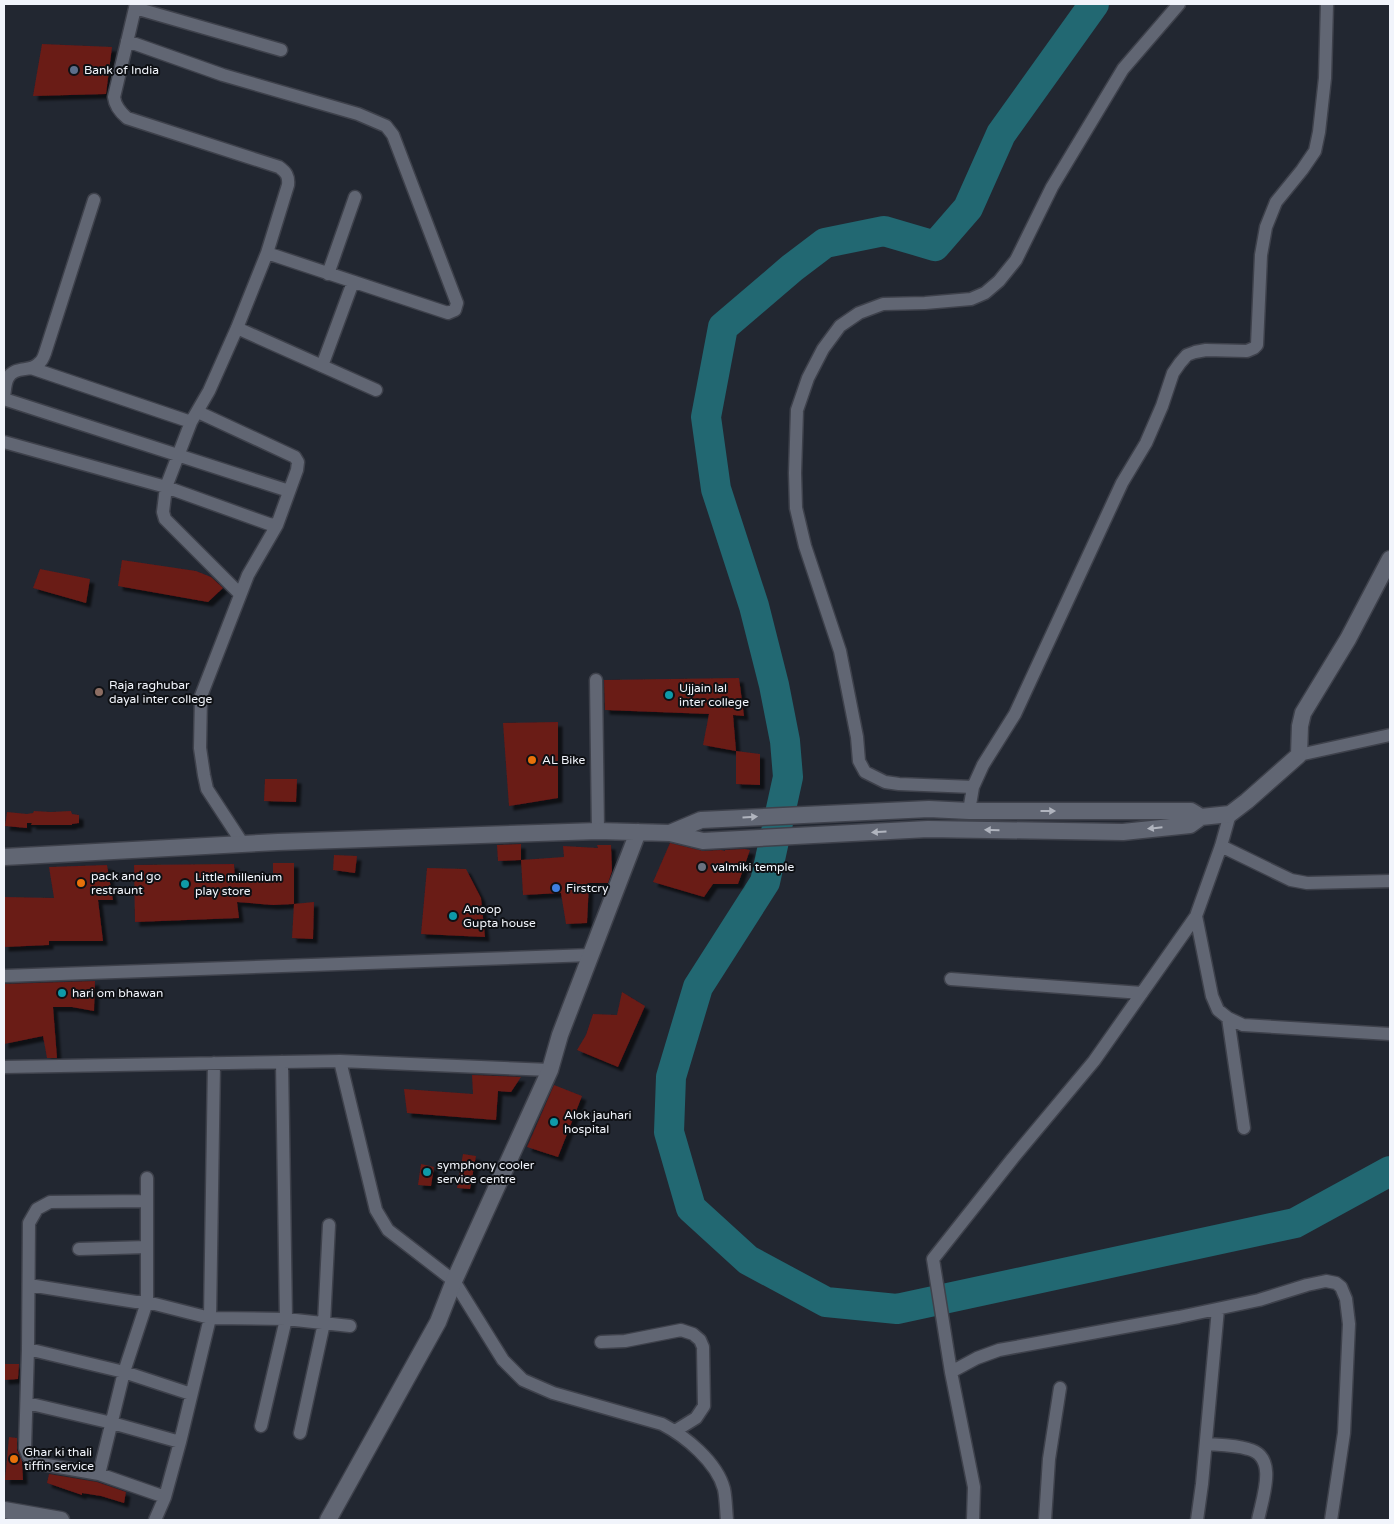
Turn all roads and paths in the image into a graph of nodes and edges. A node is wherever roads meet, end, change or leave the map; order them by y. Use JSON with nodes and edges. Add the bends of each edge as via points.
{"nodes":[{"id":1,"x":1179,"y":4,"type":"edge"},
{"id":2,"x":1327,"y":4,"type":"edge"},
{"id":3,"x":136,"y":6,"type":"edge"},
{"id":4,"x":127,"y":41,"type":"junction"},
{"id":5,"x":282,"y":50,"type":"dead end"},
{"id":6,"x":355,"y":197,"type":"dead end"},
{"id":7,"x":94,"y":200,"type":"dead end"},
{"id":8,"x":267,"y":253,"type":"junction"},
{"id":9,"x":328,"y":274,"type":"junction"},
{"id":10,"x":354,"y":282,"type":"junction"},
{"id":11,"x":237,"y":328,"type":"junction"},
{"id":12,"x":322,"y":366,"type":"junction"},
{"id":13,"x":32,"y":368,"type":"junction"},
{"id":14,"x":376,"y":390,"type":"dead end"},
{"id":15,"x":4,"y":398,"type":"edge"},
{"id":16,"x":194,"y":417,"type":"junction"},
{"id":17,"x":4,"y":442,"type":"edge"},
{"id":18,"x":178,"y":455,"type":"junction"},
{"id":19,"x":166,"y":487,"type":"junction"},
{"id":20,"x":289,"y":491,"type":"junction"},
{"id":21,"x":277,"y":525,"type":"junction"},
{"id":22,"x":1390,"y":559,"type":"edge"},
{"id":23,"x":240,"y":594,"type":"junction"},
{"id":24,"x":596,"y":680,"type":"dead end"},
{"id":25,"x":1390,"y":735,"type":"edge"},
{"id":26,"x":1299,"y":755,"type":"junction"},
{"id":27,"x":973,"y":787,"type":"junction"},
{"id":28,"x":969,"y":811,"type":"junction"},
{"id":29,"x":1230,"y":814,"type":"junction"},
{"id":30,"x":1201,"y":817,"type":"junction"},
{"id":31,"x":598,"y":831,"type":"junction"},
{"id":32,"x":638,"y":832,"type":"junction"},
{"id":33,"x":670,"y":833,"type":"junction"},
{"id":34,"x":243,"y":844,"type":"junction"},
{"id":35,"x":1221,"y":846,"type":"junction"},
{"id":36,"x":4,"y":857,"type":"edge"},
{"id":37,"x":1390,"y":881,"type":"edge"},
{"id":38,"x":1196,"y":916,"type":"junction"},
{"id":39,"x":591,"y":955,"type":"junction"},
{"id":40,"x":4,"y":976,"type":"edge"},
{"id":41,"x":951,"y":979,"type":"dead end"},
{"id":42,"x":1142,"y":992,"type":"junction"},
{"id":43,"x":1228,"y":1018,"type":"junction"},
{"id":44,"x":1390,"y":1034,"type":"edge"},
{"id":45,"x":340,"y":1061,"type":"junction"},
{"id":46,"x":282,"y":1062,"type":"junction"},
{"id":47,"x":214,"y":1063,"type":"junction"},
{"id":48,"x":4,"y":1067,"type":"edge"},
{"id":49,"x":550,"y":1070,"type":"junction"},
{"id":50,"x":1244,"y":1128,"type":"dead end"},
{"id":51,"x":147,"y":1178,"type":"dead end"},
{"id":52,"x":147,"y":1201,"type":"junction"},
{"id":53,"x":329,"y":1225,"type":"dead end"},
{"id":54,"x":147,"y":1247,"type":"junction"},
{"id":55,"x":79,"y":1248,"type":"dead end"},
{"id":56,"x":454,"y":1281,"type":"junction"},
{"id":57,"x":29,"y":1285,"type":"junction"},
{"id":58,"x":147,"y":1302,"type":"junction"},
{"id":59,"x":1218,"y":1309,"type":"junction"},
{"id":60,"x":210,"y":1318,"type":"junction"},
{"id":61,"x":286,"y":1319,"type":"junction"},
{"id":62,"x":324,"y":1323,"type":"junction"},
{"id":63,"x":350,"y":1326,"type":"dead end"},
{"id":64,"x":601,"y":1342,"type":"dead end"},
{"id":65,"x":28,"y":1348,"type":"junction"},
{"id":66,"x":124,"y":1372,"type":"junction"},
{"id":67,"x":951,"y":1372,"type":"junction"},
{"id":68,"x":1060,"y":1388,"type":"dead end"},
{"id":69,"x":191,"y":1394,"type":"junction"},
{"id":70,"x":27,"y":1404,"type":"junction"},
{"id":71,"x":112,"y":1423,"type":"junction"},
{"id":72,"x":261,"y":1426,"type":"dead end"},
{"id":73,"x":675,"y":1431,"type":"junction"},
{"id":74,"x":300,"y":1433,"type":"dead end"},
{"id":75,"x":180,"y":1442,"type":"junction"},
{"id":76,"x":1206,"y":1444,"type":"junction"},
{"id":77,"x":99,"y":1474,"type":"junction"},
{"id":78,"x":164,"y":1497,"type":"junction"},
{"id":79,"x":4,"y":1510,"type":"edge"},
{"id":80,"x":61,"y":1520,"type":"edge"},
{"id":81,"x":155,"y":1520,"type":"edge"},
{"id":82,"x":328,"y":1520,"type":"edge"},
{"id":83,"x":727,"y":1520,"type":"edge"},
{"id":84,"x":973,"y":1520,"type":"edge"},
{"id":85,"x":1046,"y":1520,"type":"edge"},
{"id":86,"x":1197,"y":1520,"type":"edge"},
{"id":87,"x":1258,"y":1520,"type":"edge"},
{"id":88,"x":1330,"y":1520,"type":"edge"}],
"edges":[{"from":1,"to":27,"type":"street","via":[[1123,69],[1052,187],[1016,260],[999,282],[971,299],[883,304],[859,313],[840,326],[823,349],[796,410],[796,508],[805,546],[840,651],[859,761],[865,772],[884,782]]},
{"from":2,"to":27,"type":"street","via":[[1325,78],[1319,132],[1314,151],[1276,202],[1266,227],[1261,255],[1257,345],[1247,351],[1195,352],[1187,355],[1176,368],[1146,443],[1122,483],[1015,714]]},
{"from":3,"to":4,"type":"street"},
{"from":3,"to":5,"type":"street"},
{"from":4,"to":8,"type":"street","via":[[114,97],[126,118],[285,171],[288,185]]},
{"from":4,"to":10,"type":"street","via":[[223,75],[358,114],[390,130],[457,303],[455,310],[448,313]]},
{"from":6,"to":9,"type":"street"},
{"from":7,"to":13,"type":"street","via":[[45,353]]},
{"from":8,"to":9,"type":"street"},
{"from":8,"to":11,"type":"street"},
{"from":9,"to":10,"type":"street"},
{"from":10,"to":12,"type":"street"},
{"from":11,"to":12,"type":"street"},
{"from":11,"to":16,"type":"street"},
{"from":12,"to":14,"type":"street"},
{"from":13,"to":15,"type":"street","via":[[11,373]]},
{"from":13,"to":16,"type":"street"},
{"from":15,"to":18,"type":"street"},
{"from":16,"to":18,"type":"street"},
{"from":16,"to":20,"type":"street","via":[[295,457],[298,465]]},
{"from":17,"to":19,"type":"street"},
{"from":18,"to":19,"type":"street"},
{"from":18,"to":20,"type":"street"},
{"from":19,"to":21,"type":"street"},
{"from":19,"to":23,"type":"street","via":[[165,519]]},
{"from":20,"to":21,"type":"street"},
{"from":21,"to":23,"type":"street"},
{"from":22,"to":26,"type":"street","via":[[1348,639],[1303,713]]},
{"from":23,"to":34,"type":"street","via":[[201,696],[200,748],[207,789]]},
{"from":24,"to":31,"type":"street"},
{"from":25,"to":26,"type":"street"},
{"from":26,"to":29,"type":"street"},
{"from":27,"to":28,"type":"street"},
{"from":28,"to":30,"type":"street","one_way":true,"via":[[1191,811]]},
{"from":33,"to":28,"type":"street","one_way":true,"via":[[701,820],[930,809]]},
{"from":29,"to":30,"type":"street"},
{"from":29,"to":35,"type":"street"},
{"from":30,"to":33,"type":"street","one_way":true,"via":[[1190,825],[1123,832],[928,829],[703,841]]},
{"from":31,"to":32,"type":"street"},
{"from":31,"to":34,"type":"street"},
{"from":32,"to":33,"type":"street"},
{"from":32,"to":39,"type":"street"},
{"from":34,"to":36,"type":"street"},
{"from":35,"to":37,"type":"street","via":[[1299,882]]},
{"from":35,"to":38,"type":"street"},
{"from":38,"to":42,"type":"street"},
{"from":38,"to":43,"type":"street","via":[[1212,996],[1218,1010]]},
{"from":39,"to":40,"type":"street"},
{"from":39,"to":49,"type":"street"},
{"from":41,"to":42,"type":"street"},
{"from":42,"to":67,"type":"street","via":[[1094,1061],[933,1259]]},
{"from":43,"to":44,"type":"street","via":[[1244,1025]]},
{"from":43,"to":50,"type":"street"},
{"from":45,"to":46,"type":"street"},
{"from":45,"to":49,"type":"street"},
{"from":45,"to":56,"type":"street","via":[[376,1210],[388,1230]]},
{"from":46,"to":47,"type":"street"},
{"from":46,"to":61,"type":"street"},
{"from":47,"to":48,"type":"street"},
{"from":47,"to":60,"type":"street"},
{"from":49,"to":56,"type":"street"},
{"from":51,"to":52,"type":"street"},
{"from":52,"to":54,"type":"street"},
{"from":52,"to":57,"type":"street","via":[[50,1202],[37,1209],[29,1223]]},
{"from":53,"to":62,"type":"street"},
{"from":54,"to":55,"type":"street"},
{"from":54,"to":58,"type":"street"},
{"from":56,"to":73,"type":"street","via":[[503,1360],[523,1380],[553,1393],[662,1424]]},
{"from":56,"to":82,"type":"street","via":[[438,1322]]},
{"from":57,"to":58,"type":"street"},
{"from":57,"to":65,"type":"street"},
{"from":58,"to":60,"type":"street"},
{"from":58,"to":66,"type":"street"},
{"from":59,"to":67,"type":"street","via":[[999,1350]]},
{"from":59,"to":76,"type":"street"},
{"from":59,"to":88,"type":"street","via":[[1326,1281],[1341,1288],[1349,1324],[1344,1433]]},
{"from":60,"to":61,"type":"street"},
{"from":60,"to":69,"type":"street"},
{"from":61,"to":62,"type":"street"},
{"from":61,"to":72,"type":"street"},
{"from":62,"to":63,"type":"street"},
{"from":62,"to":74,"type":"street"},
{"from":64,"to":73,"type":"street","via":[[625,1341],[681,1330],[700,1340],[703,1347],[704,1406],[696,1418]]},
{"from":65,"to":66,"type":"street"},
{"from":65,"to":70,"type":"street"},
{"from":66,"to":69,"type":"street"},
{"from":66,"to":71,"type":"street"},
{"from":67,"to":84,"type":"street","via":[[974,1487]]},
{"from":68,"to":85,"type":"street","via":[[1049,1459]]},
{"from":69,"to":75,"type":"street"},
{"from":70,"to":71,"type":"street"},
{"from":70,"to":77,"type":"street","via":[[25,1448],[28,1456],[36,1463]]},
{"from":71,"to":75,"type":"street"},
{"from":71,"to":77,"type":"street"},
{"from":73,"to":83,"type":"street","via":[[707,1459],[717,1473],[723,1488]]},
{"from":75,"to":78,"type":"street"},
{"from":76,"to":86,"type":"street"},
{"from":76,"to":87,"type":"street","via":[[1248,1448],[1265,1462],[1267,1474]]},
{"from":77,"to":78,"type":"street"},
{"from":78,"to":81,"type":"street"},
{"from":79,"to":80,"type":"street"}]}
